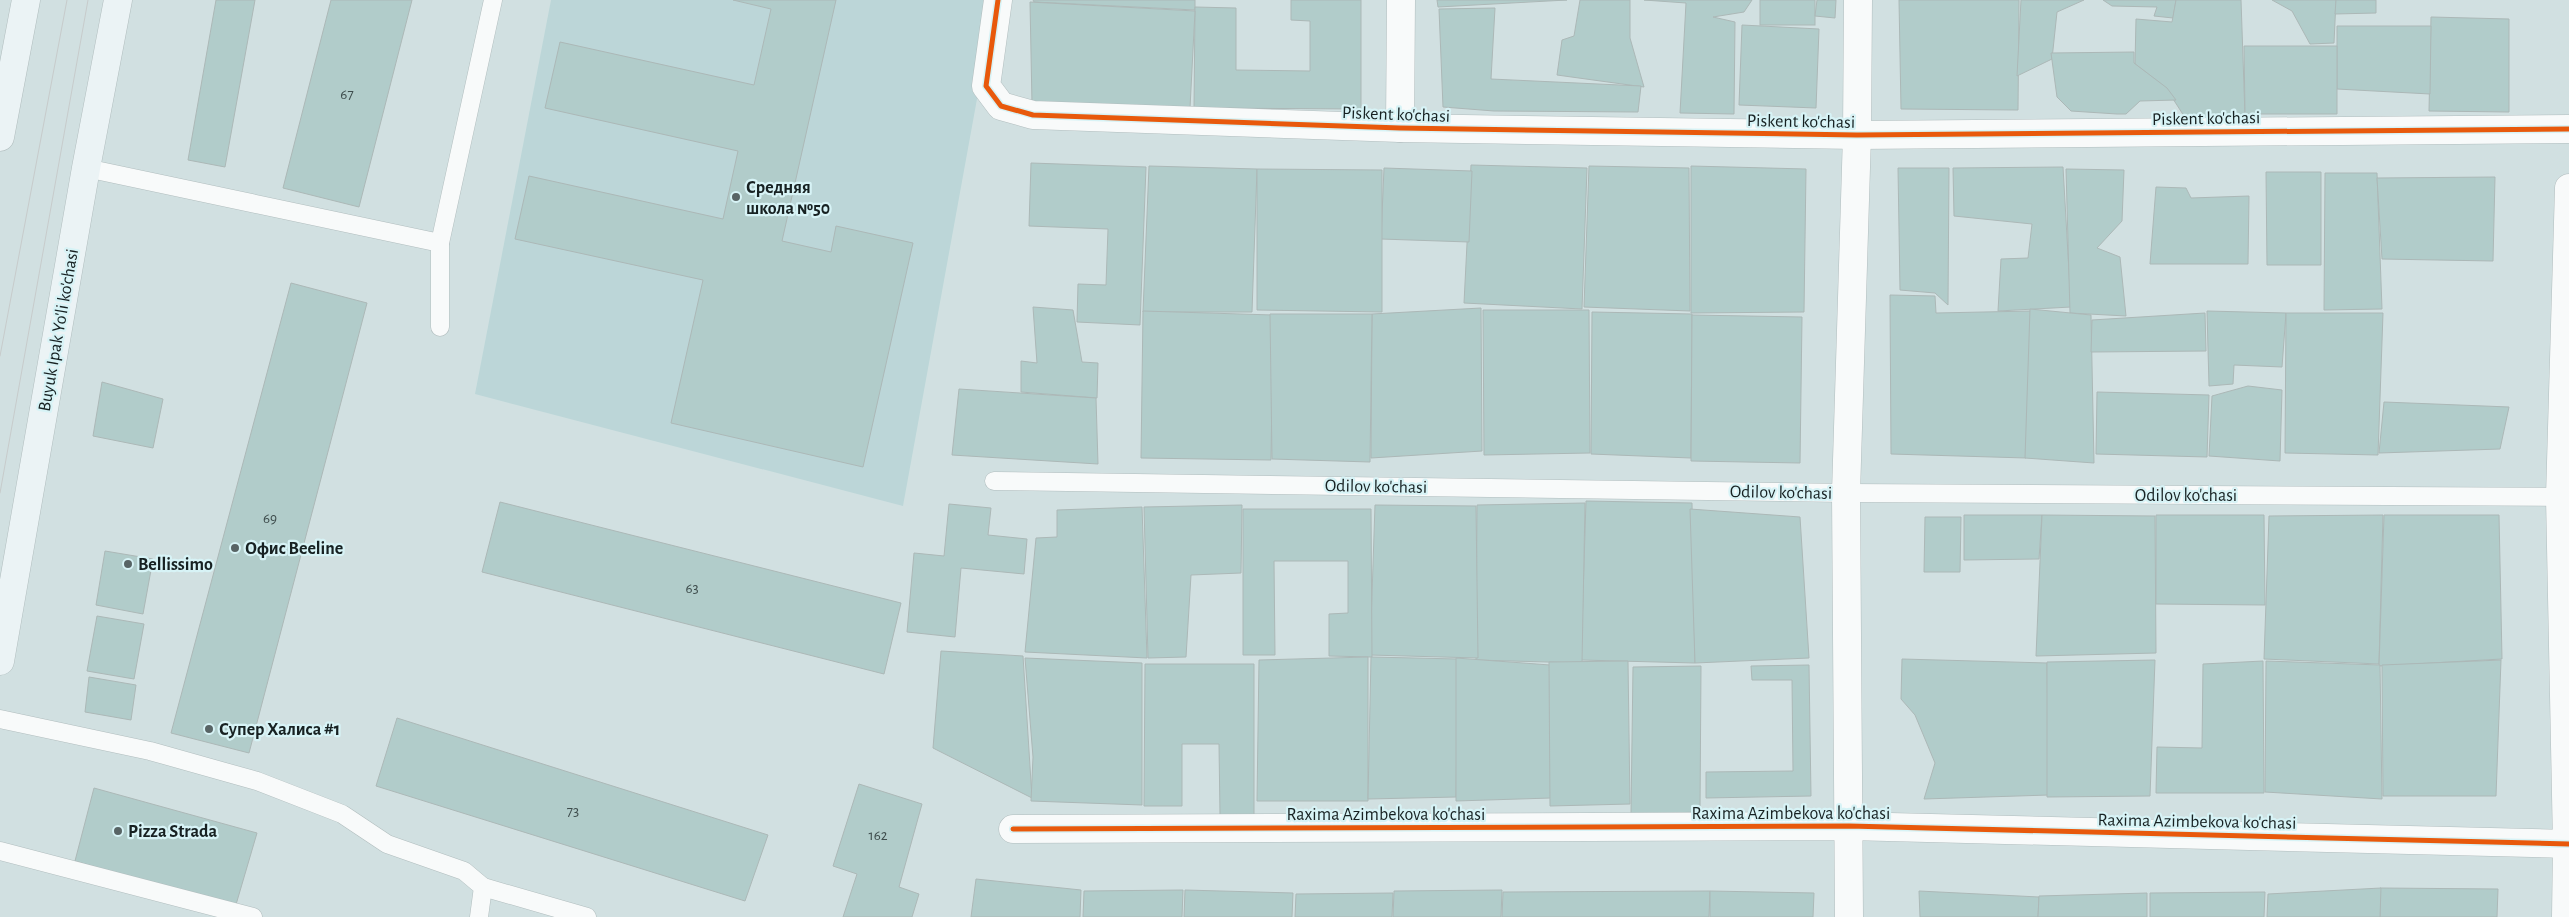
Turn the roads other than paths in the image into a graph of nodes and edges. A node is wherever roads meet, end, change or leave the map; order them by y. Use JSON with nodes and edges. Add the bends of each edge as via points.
{"nodes":[{"id":1,"x":26,"y":0,"type":"edge"},
{"id":2,"x":118,"y":0,"type":"edge"},
{"id":3,"x":493,"y":0,"type":"edge"},
{"id":4,"x":998,"y":0,"type":"edge"},
{"id":5,"x":1401,"y":0,"type":"edge"},
{"id":6,"x":1858,"y":0,"type":"edge"},
{"id":7,"x":1400,"y":128,"type":"junction"},
{"id":8,"x":2569,"y":129,"type":"edge"},
{"id":9,"x":1857,"y":135,"type":"junction"},
{"id":10,"x":0,"y":137,"type":"edge"},
{"id":11,"x":86,"y":168,"type":"junction"},
{"id":12,"x":2569,"y":188,"type":"edge"},
{"id":13,"x":440,"y":243,"type":"junction"},
{"id":14,"x":440,"y":327,"type":"dead end"},
{"id":15,"x":994,"y":481,"type":"dead end"},
{"id":16,"x":1846,"y":493,"type":"junction"},
{"id":17,"x":2565,"y":497,"type":"edge"},
{"id":18,"x":0,"y":661,"type":"edge"},
{"id":19,"x":0,"y":720,"type":"edge"},
{"id":20,"x":1849,"y":826,"type":"junction"},
{"id":21,"x":1013,"y":829,"type":"dead end"},
{"id":22,"x":2568,"y":844,"type":"edge"},
{"id":23,"x":0,"y":851,"type":"edge"},
{"id":24,"x":483,"y":886,"type":"junction"},
{"id":25,"x":253,"y":917,"type":"edge"},
{"id":26,"x":480,"y":917,"type":"edge"},
{"id":27,"x":587,"y":917,"type":"edge"},
{"id":28,"x":1848,"y":917,"type":"edge"},
{"id":29,"x":2566,"y":917,"type":"edge"}],
"edges":[{"from":1,"to":10,"type":"main road"},
{"from":2,"to":11,"type":"main road","name":"Buyuk Ipak Yo'li ko'chasi"},
{"from":3,"to":13,"type":"lane"},
{"from":4,"to":7,"type":"street","name":"Piskent ko'chasi","via":[[986,86],[1001,106],[1033,114]]},
{"from":5,"to":7,"type":"street"},
{"from":6,"to":9,"type":"street"},
{"from":7,"to":9,"type":"street","name":"Piskent ko'chasi"},
{"from":8,"to":9,"type":"street","name":"Piskent ko'chasi"},
{"from":9,"to":16,"type":"street"},
{"from":11,"to":13,"type":"lane"},
{"from":11,"to":18,"type":"main road","name":"Buyuk Ipak Yo'li ko'chasi"},
{"from":12,"to":17,"type":"street"},
{"from":13,"to":14,"type":"lane"},
{"from":15,"to":16,"type":"lane","name":"Odilov ko'chasi"},
{"from":16,"to":17,"type":"lane","name":"Odilov ko'chasi"},
{"from":16,"to":20,"type":"street"},
{"from":17,"to":22,"type":"street"},
{"from":19,"to":24,"type":"lane","via":[[150,751],[257,781],[342,814],[387,844],[464,871]]},
{"from":20,"to":21,"type":"street","name":"Raxima Azimbekova ko'chasi"},
{"from":20,"to":22,"type":"street","name":"Raxima Azimbekova ko'chasi"},
{"from":20,"to":28,"type":"street"},
{"from":22,"to":29,"type":"street"},
{"from":23,"to":25,"type":"lane"},
{"from":24,"to":26,"type":"lane"},
{"from":24,"to":27,"type":"lane"}]}
